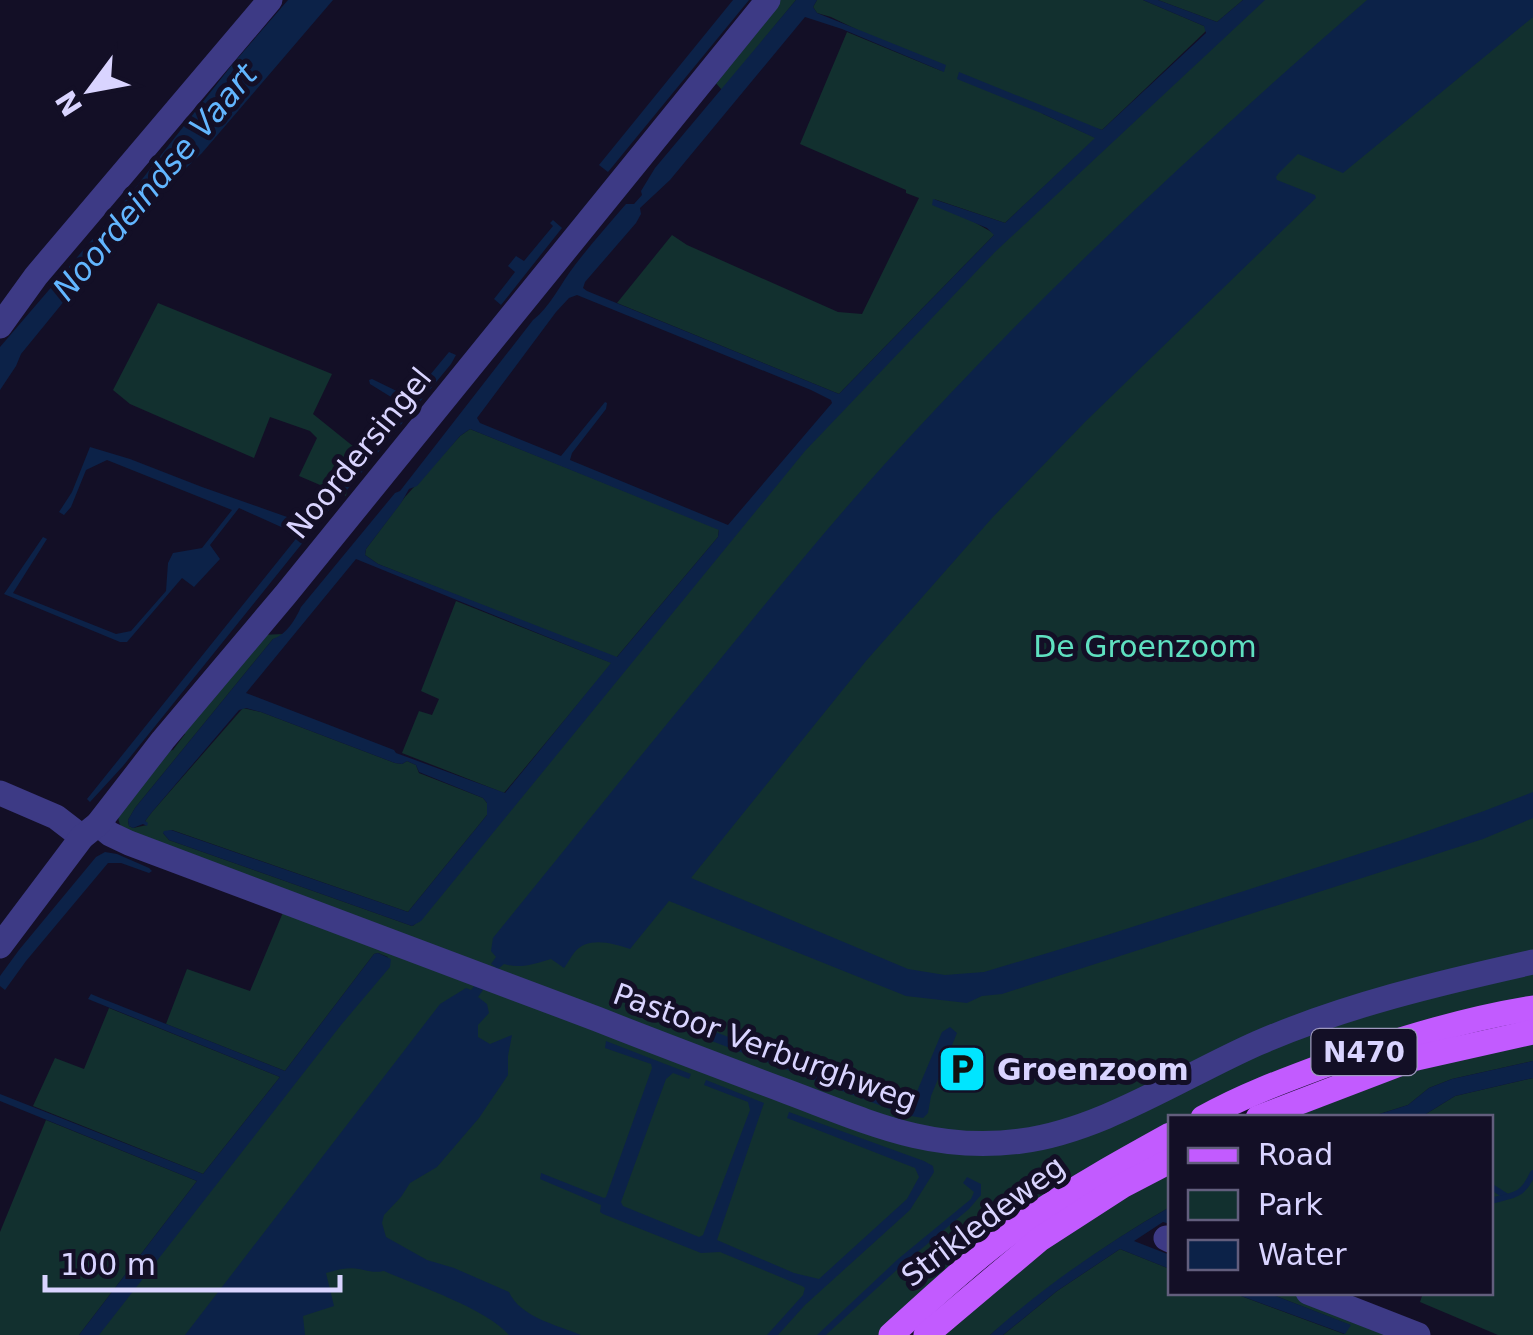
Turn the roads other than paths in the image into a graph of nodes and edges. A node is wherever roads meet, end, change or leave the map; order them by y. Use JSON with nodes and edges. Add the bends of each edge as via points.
{"nodes":[{"id":1,"x":270,"y":0,"type":"edge"},
{"id":2,"x":768,"y":0,"type":"edge"},
{"id":3,"x":0,"y":326,"type":"edge"},
{"id":4,"x":0,"y":793,"type":"edge"},
{"id":5,"x":90,"y":830,"type":"junction"},
{"id":6,"x":0,"y":946,"type":"edge"},
{"id":7,"x":1533,"y":962,"type":"edge"},
{"id":8,"x":1533,"y":1008,"type":"edge"},
{"id":9,"x":1533,"y":1032,"type":"edge"},
{"id":10,"x":1208,"y":1115,"type":"edge"},
{"id":11,"x":1266,"y":1115,"type":"edge"},
{"id":12,"x":1168,"y":1136,"type":"edge"},
{"id":13,"x":1168,"y":1161,"type":"edge"},
{"id":14,"x":1316,"y":1295,"type":"edge"},
{"id":15,"x":891,"y":1335,"type":"edge"},
{"id":16,"x":926,"y":1335,"type":"edge"},
{"id":17,"x":1418,"y":1335,"type":"edge"}],
"edges":[{"from":1,"to":3,"type":"street"},
{"from":2,"to":5,"type":"street","name":"Noordersingel"},
{"from":4,"to":5,"type":"street","name":"Pastoor Verburghweg"},
{"from":5,"to":6,"type":"street","name":"Noordersingel"},
{"from":5,"to":7,"type":"street","name":"Pastoor Verburghweg","via":[[768,1085],[910,1136],[951,1143],[1022,1142],[1086,1126],[1324,1017]]},
{"from":8,"to":10,"type":"main road","number":"N470","via":[[1406,1037]]},
{"from":9,"to":11,"type":"main road","number":"N470","via":[[1412,1059]]},
{"from":12,"to":15,"type":"main road","name":"Strikledeweg","via":[[1030,1218]]},
{"from":13,"to":16,"type":"main road","name":"Strikledeweg","via":[[1040,1239]]},
{"from":14,"to":17,"type":"street"}]}
